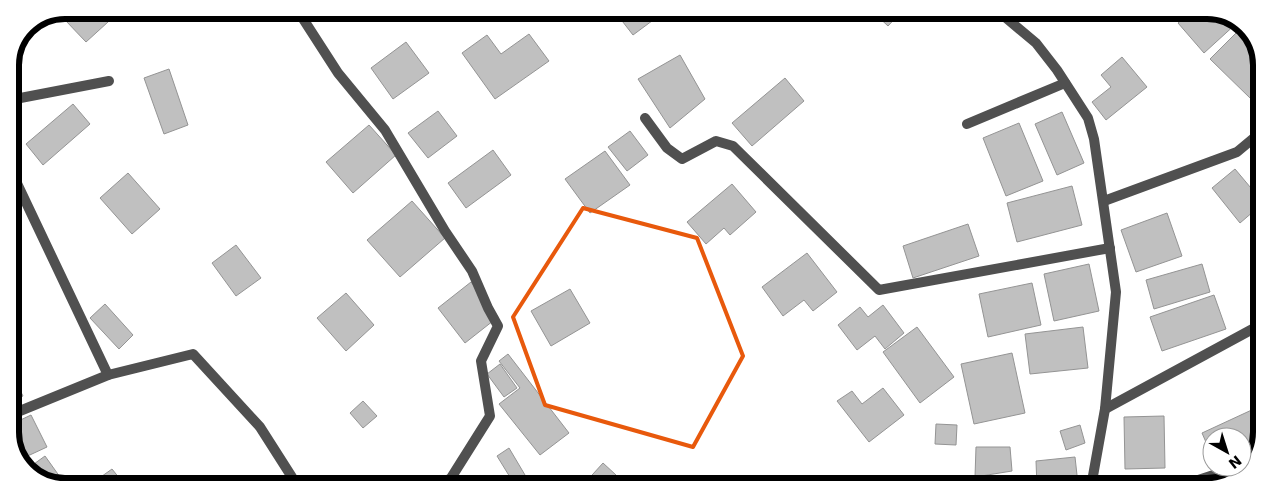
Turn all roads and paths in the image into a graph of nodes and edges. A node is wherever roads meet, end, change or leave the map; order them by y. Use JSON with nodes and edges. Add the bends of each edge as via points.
{"nodes":[{"id":1,"x":303,"y":19,"type":"edge"},
{"id":2,"x":1008,"y":19,"type":"edge"},
{"id":3,"x":110,"y":81,"type":"dead end"},
{"id":4,"x":1065,"y":83,"type":"junction"},
{"id":5,"x":19,"y":98,"type":"edge"},
{"id":6,"x":645,"y":118,"type":"dead end"},
{"id":7,"x":967,"y":124,"type":"dead end"},
{"id":8,"x":1253,"y":139,"type":"edge"},
{"id":9,"x":19,"y":188,"type":"edge"},
{"id":10,"x":1104,"y":201,"type":"junction"},
{"id":11,"x":1110,"y":248,"type":"junction"},
{"id":12,"x":1253,"y":329,"type":"edge"},
{"id":13,"x":108,"y":375,"type":"junction"},
{"id":14,"x":1105,"y":410,"type":"junction"},
{"id":15,"x":19,"y":411,"type":"edge"},
{"id":16,"x":292,"y":478,"type":"edge"},
{"id":17,"x":450,"y":478,"type":"edge"},
{"id":18,"x":1092,"y":478,"type":"edge"}],
"edges":[{"from":1,"to":17,"type":"street","via":[[338,73],[385,130],[472,271],[498,326],[481,360],[490,416]]},
{"from":2,"to":4,"type":"street","via":[[1036,42]]},
{"from":3,"to":5,"type":"street"},
{"from":4,"to":7,"type":"street"},
{"from":4,"to":10,"type":"street","via":[[1088,118]]},
{"from":6,"to":11,"type":"street","via":[[667,148],[682,159],[716,142],[733,146],[879,290]]},
{"from":8,"to":10,"type":"street","via":[[1237,152]]},
{"from":9,"to":13,"type":"street"},
{"from":10,"to":11,"type":"street"},
{"from":11,"to":14,"type":"street","via":[[1116,292]]},
{"from":12,"to":14,"type":"street"},
{"from":13,"to":15,"type":"street"},
{"from":13,"to":16,"type":"street","via":[[193,354],[260,427]]},
{"from":14,"to":18,"type":"street"}]}
